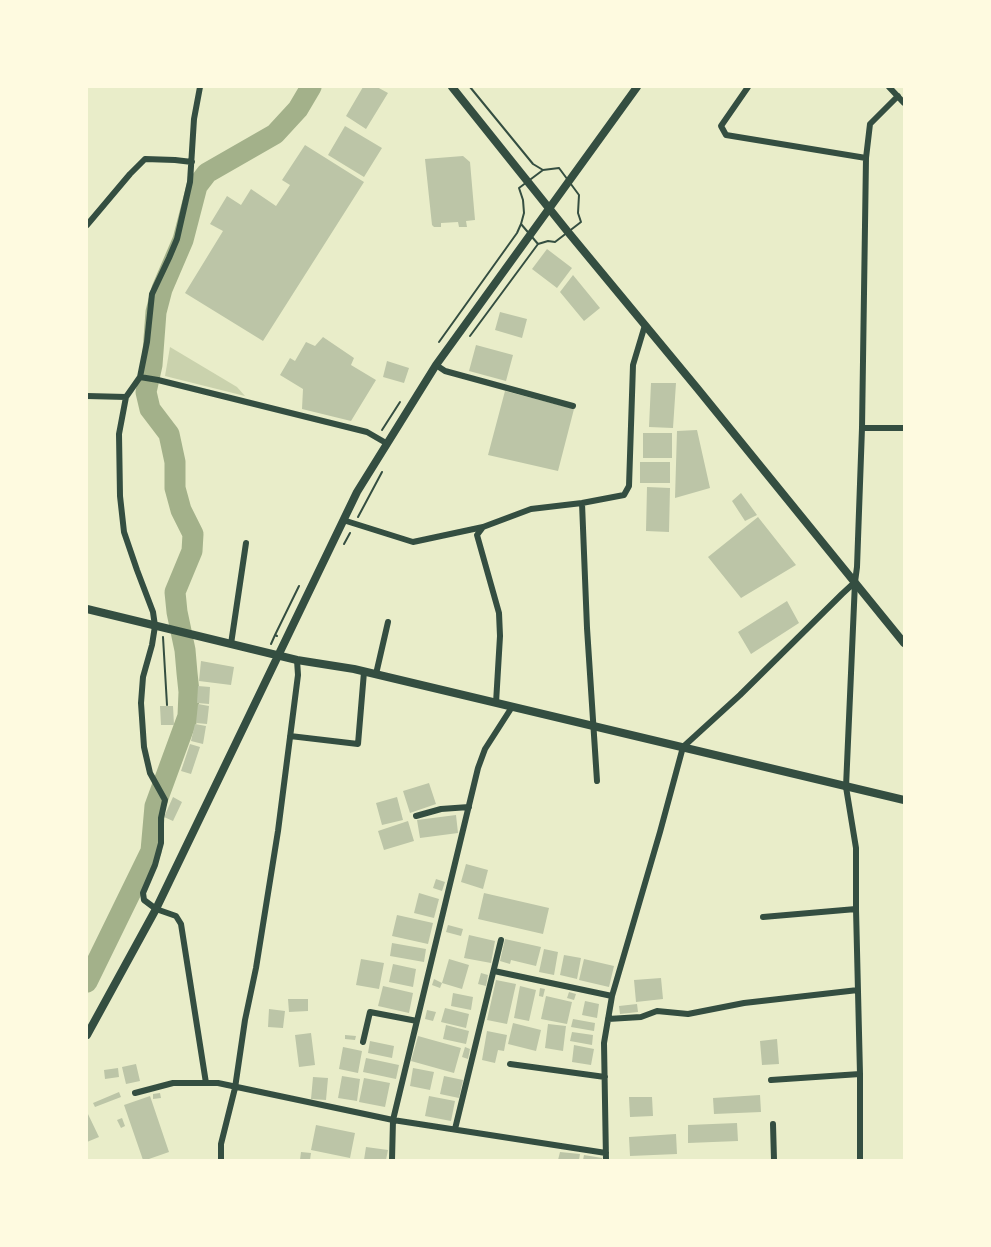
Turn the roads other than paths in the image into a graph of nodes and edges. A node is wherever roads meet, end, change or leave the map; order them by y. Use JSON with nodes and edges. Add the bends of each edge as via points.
{"nodes":[{"id":1,"x":200,"y":87,"type":"edge"},
{"id":2,"x":452,"y":87,"type":"edge"},
{"id":3,"x":637,"y":87,"type":"edge"},
{"id":4,"x":748,"y":87,"type":"edge"},
{"id":5,"x":889,"y":87,"type":"edge"},
{"id":6,"x":898,"y":96,"type":"junction"},
{"id":7,"x":904,"y":103,"type":"edge"},
{"id":8,"x":866,"y":158,"type":"junction"},
{"id":9,"x":192,"y":162,"type":"junction"},
{"id":10,"x":549,"y":209,"type":"junction"},
{"id":11,"x":87,"y":225,"type":"edge"},
{"id":12,"x":645,"y":325,"type":"junction"},
{"id":13,"x":436,"y":366,"type":"junction"},
{"id":14,"x":140,"y":377,"type":"junction"},
{"id":15,"x":87,"y":396,"type":"edge"},
{"id":16,"x":126,"y":397,"type":"junction"},
{"id":17,"x":573,"y":406,"type":"dead end"},
{"id":18,"x":862,"y":428,"type":"junction"},
{"id":19,"x":904,"y":428,"type":"edge"},
{"id":20,"x":386,"y":443,"type":"junction"},
{"id":21,"x":582,"y":503,"type":"junction"},
{"id":22,"x":343,"y":520,"type":"junction"},
{"id":23,"x":483,"y":526,"type":"junction"},
{"id":24,"x":246,"y":543,"type":"dead end"},
{"id":25,"x":855,"y":582,"type":"junction"},
{"id":26,"x":87,"y":609,"type":"edge"},
{"id":27,"x":388,"y":622,"type":"dead end"},
{"id":28,"x":159,"y":627,"type":"junction"},
{"id":29,"x":904,"y":643,"type":"edge"},
{"id":30,"x":231,"y":644,"type":"junction"},
{"id":31,"x":278,"y":655,"type":"junction"},
{"id":32,"x":297,"y":660,"type":"junction"},
{"id":33,"x":364,"y":672,"type":"junction"},
{"id":34,"x":375,"y":674,"type":"junction"},
{"id":35,"x":496,"y":703,"type":"junction"},
{"id":36,"x":512,"y":706,"type":"junction"},
{"id":37,"x":592,"y":726,"type":"junction"},
{"id":38,"x":290,"y":736,"type":"junction"},
{"id":39,"x":683,"y":747,"type":"junction"},
{"id":40,"x":597,"y":781,"type":"dead end"},
{"id":41,"x":846,"y":787,"type":"junction"},
{"id":42,"x":904,"y":800,"type":"edge"},
{"id":43,"x":469,"y":807,"type":"junction"},
{"id":44,"x":416,"y":816,"type":"dead end"},
{"id":45,"x":156,"y":909,"type":"junction"},
{"id":46,"x":856,"y":909,"type":"junction"},
{"id":47,"x":763,"y":917,"type":"dead end"},
{"id":48,"x":501,"y":940,"type":"dead end"},
{"id":49,"x":494,"y":971,"type":"junction"},
{"id":50,"x":858,"y":990,"type":"junction"},
{"id":51,"x":612,"y":996,"type":"junction"},
{"id":52,"x":608,"y":1019,"type":"junction"},
{"id":53,"x":417,"y":1021,"type":"junction"},
{"id":54,"x":87,"y":1035,"type":"edge"},
{"id":55,"x":363,"y":1042,"type":"dead end"},
{"id":56,"x":510,"y":1064,"type":"dead end"},
{"id":57,"x":860,"y":1074,"type":"junction"},
{"id":58,"x":605,"y":1077,"type":"junction"},
{"id":59,"x":771,"y":1080,"type":"dead end"},
{"id":60,"x":206,"y":1083,"type":"junction"},
{"id":61,"x":235,"y":1088,"type":"junction"},
{"id":62,"x":135,"y":1093,"type":"dead end"},
{"id":63,"x":393,"y":1120,"type":"junction"},
{"id":64,"x":773,"y":1124,"type":"dead end"},
{"id":65,"x":455,"y":1129,"type":"junction"},
{"id":66,"x":606,"y":1156,"type":"edge"},
{"id":67,"x":221,"y":1160,"type":"edge"},
{"id":68,"x":392,"y":1160,"type":"edge"},
{"id":69,"x":774,"y":1160,"type":"edge"},
{"id":70,"x":860,"y":1160,"type":"edge"}],
"edges":[{"from":1,"to":9,"type":"street"},
{"from":2,"to":10,"type":"main road"},
{"from":3,"to":10,"type":"street"},
{"from":4,"to":8,"type":"street","via":[[721,126],[726,135]]},
{"from":5,"to":6,"type":"street"},
{"from":6,"to":7,"type":"street"},
{"from":6,"to":8,"type":"street","via":[[870,124]]},
{"from":8,"to":18,"type":"street"},
{"from":9,"to":11,"type":"street","via":[[144,159]]},
{"from":9,"to":14,"type":"street","via":[[177,239],[152,294]]},
{"from":10,"to":12,"type":"main road"},
{"from":10,"to":13,"type":"street"},
{"from":12,"to":21,"type":"street","via":[[633,365],[630,486],[624,495]]},
{"from":12,"to":25,"type":"main road"},
{"from":13,"to":17,"type":"street"},
{"from":13,"to":20,"type":"street"},
{"from":14,"to":16,"type":"street"},
{"from":14,"to":20,"type":"street","via":[[367,432]]},
{"from":15,"to":16,"type":"street"},
{"from":16,"to":28,"type":"street","via":[[119,434],[124,532]]},
{"from":18,"to":19,"type":"street"},
{"from":18,"to":25,"type":"street"},
{"from":20,"to":22,"type":"street"},
{"from":21,"to":23,"type":"street","via":[[531,509]]},
{"from":21,"to":37,"type":"street"},
{"from":22,"to":23,"type":"street","via":[[413,542]]},
{"from":22,"to":31,"type":"street"},
{"from":23,"to":35,"type":"street","via":[[477,535],[499,613]]},
{"from":24,"to":30,"type":"street"},
{"from":25,"to":29,"type":"main road"},
{"from":25,"to":39,"type":"street"},
{"from":25,"to":41,"type":"street"},
{"from":26,"to":28,"type":"street"},
{"from":27,"to":34,"type":"street"},
{"from":28,"to":30,"type":"street"},
{"from":28,"to":45,"type":"street","via":[[143,677],[141,703],[150,773],[165,800],[161,843],[142,893],[144,900]]},
{"from":30,"to":31,"type":"street"},
{"from":31,"to":32,"type":"street"},
{"from":31,"to":45,"type":"street"},
{"from":32,"to":33,"type":"street"},
{"from":32,"to":38,"type":"street"},
{"from":33,"to":34,"type":"street"},
{"from":33,"to":38,"type":"street","via":[[358,744]]},
{"from":34,"to":35,"type":"street"},
{"from":35,"to":36,"type":"street"},
{"from":36,"to":37,"type":"street"},
{"from":36,"to":43,"type":"street","via":[[485,749]]},
{"from":37,"to":39,"type":"street"},
{"from":37,"to":40,"type":"street"},
{"from":38,"to":61,"type":"street"},
{"from":39,"to":41,"type":"street"},
{"from":39,"to":51,"type":"street"},
{"from":41,"to":42,"type":"street"},
{"from":41,"to":46,"type":"street","via":[[856,848]]},
{"from":43,"to":44,"type":"street"},
{"from":43,"to":53,"type":"street"},
{"from":45,"to":54,"type":"street"},
{"from":45,"to":60,"type":"street","via":[[176,916],[181,924]]},
{"from":46,"to":47,"type":"street"},
{"from":46,"to":50,"type":"street"},
{"from":48,"to":49,"type":"street"},
{"from":49,"to":51,"type":"street"},
{"from":49,"to":65,"type":"street"},
{"from":50,"to":52,"type":"street","via":[[744,1003],[688,1014],[657,1011],[640,1017]]},
{"from":50,"to":57,"type":"street"},
{"from":51,"to":52,"type":"street"},
{"from":52,"to":58,"type":"street"},
{"from":53,"to":55,"type":"street","via":[[370,1012]]},
{"from":53,"to":63,"type":"street"},
{"from":56,"to":58,"type":"street"},
{"from":57,"to":59,"type":"street"},
{"from":57,"to":70,"type":"street"},
{"from":58,"to":66,"type":"street"},
{"from":60,"to":61,"type":"street"},
{"from":60,"to":62,"type":"street","via":[[173,1083]]},
{"from":61,"to":63,"type":"street"},
{"from":61,"to":67,"type":"street","via":[[221,1144]]},
{"from":63,"to":65,"type":"street"},
{"from":63,"to":68,"type":"street"},
{"from":64,"to":69,"type":"street"},
{"from":65,"to":66,"type":"street"}]}
